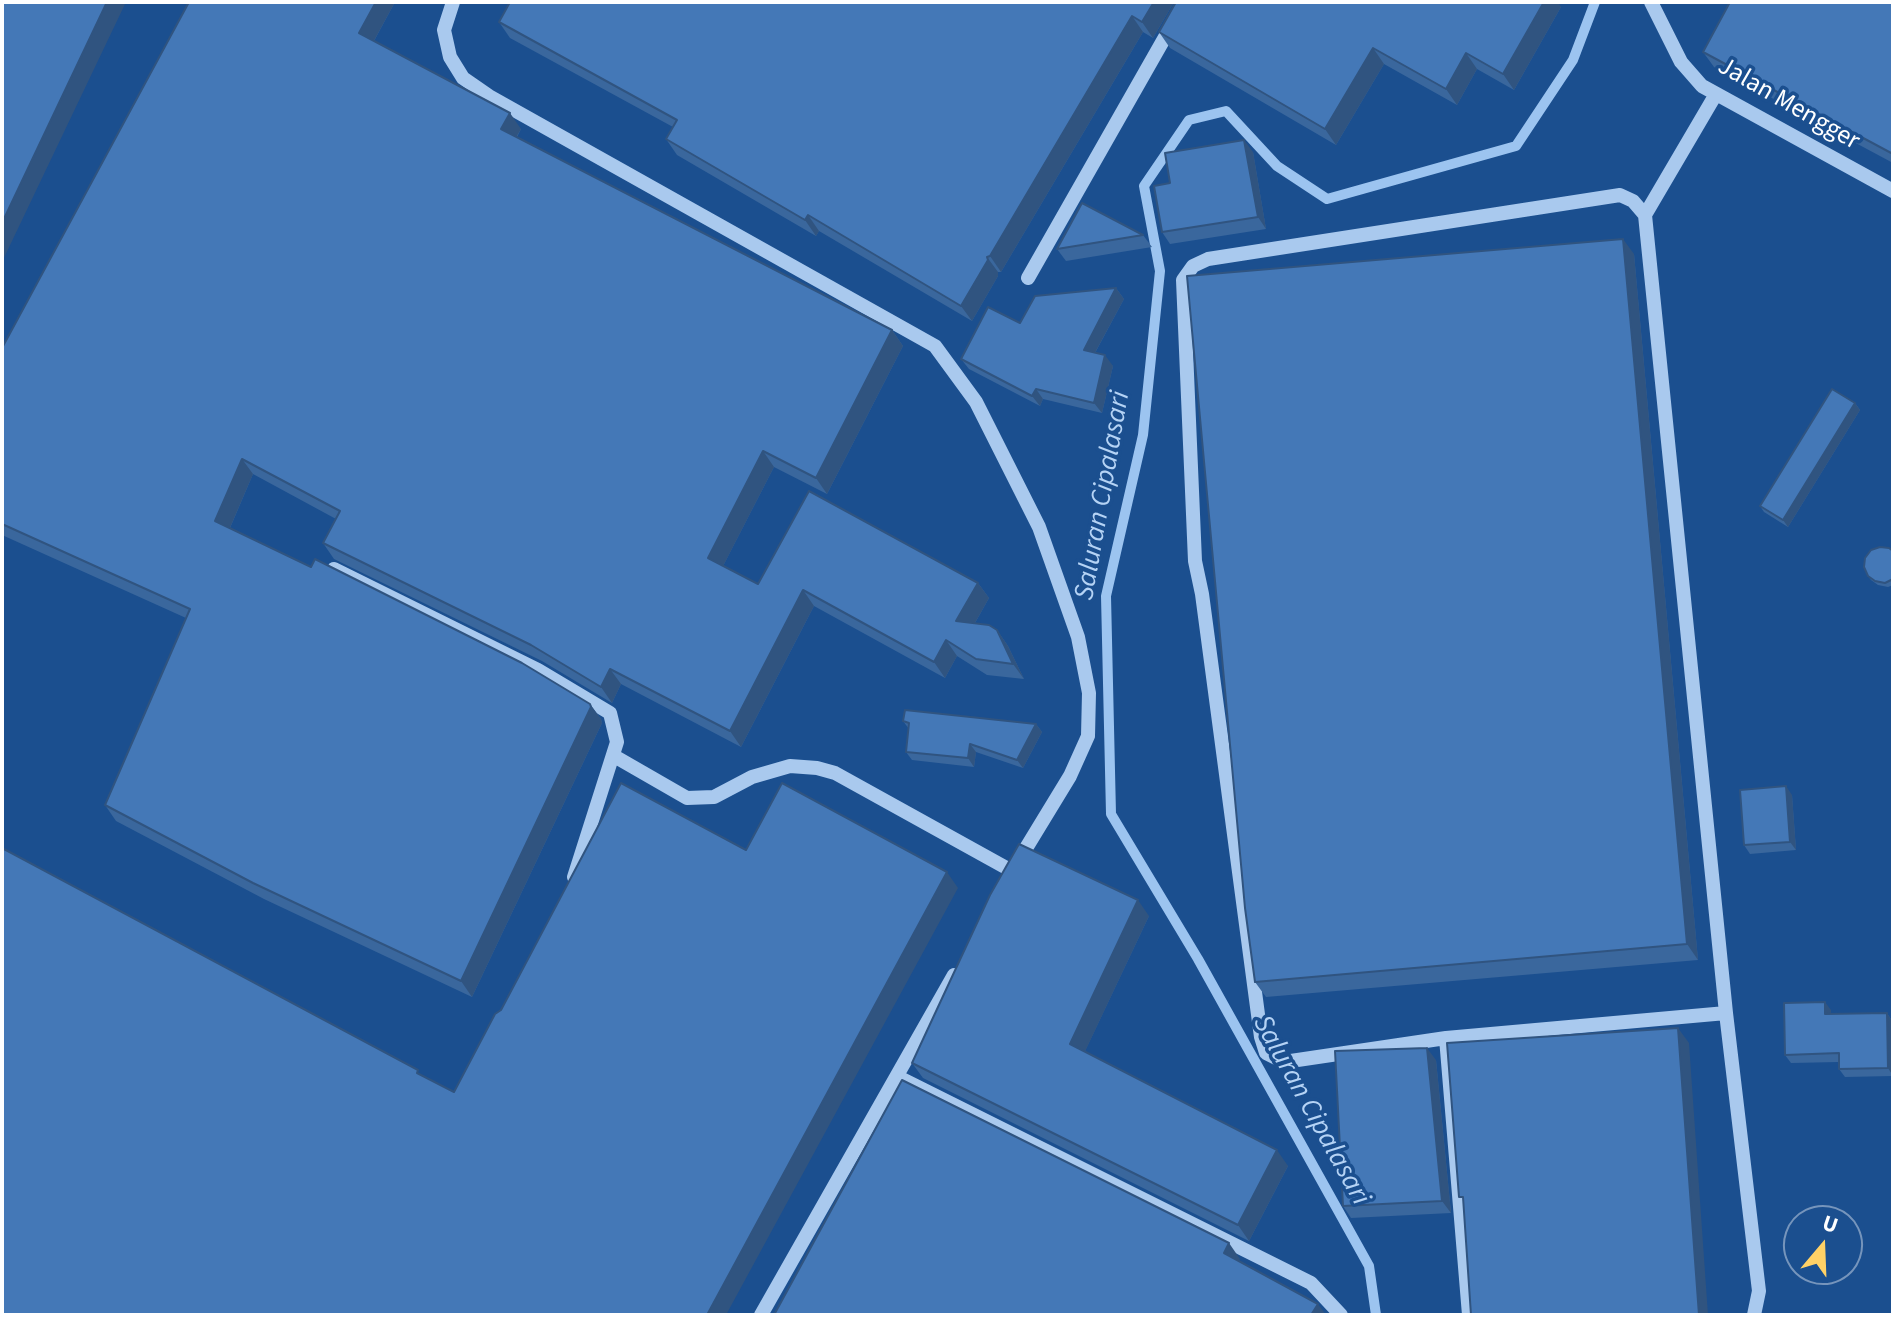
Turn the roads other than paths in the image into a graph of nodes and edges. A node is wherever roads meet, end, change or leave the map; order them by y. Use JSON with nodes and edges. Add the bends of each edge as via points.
{"nodes":[{"id":1,"x":453,"y":2,"type":"edge"},
{"id":2,"x":1185,"y":2,"type":"edge"},
{"id":3,"x":1651,"y":2,"type":"edge"},
{"id":4,"x":1716,"y":94,"type":"junction"},
{"id":5,"x":1893,"y":191,"type":"edge"},
{"id":6,"x":1645,"y":215,"type":"junction"},
{"id":7,"x":1028,"y":278,"type":"dead end"},
{"id":8,"x":334,"y":569,"type":"edge"},
{"id":9,"x":614,"y":756,"type":"junction"},
{"id":10,"x":1012,"y":871,"type":"junction"},
{"id":11,"x":1005,"y":884,"type":"edge"},
{"id":12,"x":570,"y":888,"type":"edge"},
{"id":13,"x":959,"y":967,"type":"edge"},
{"id":14,"x":1726,"y":1013,"type":"junction"},
{"id":15,"x":1446,"y":1038,"type":"junction"},
{"id":16,"x":898,"y":1077,"type":"junction"},
{"id":17,"x":761,"y":1315,"type":"edge"},
{"id":18,"x":1341,"y":1315,"type":"edge"},
{"id":19,"x":1469,"y":1315,"type":"edge"},
{"id":20,"x":1754,"y":1315,"type":"edge"}],
"edges":[{"from":1,"to":10,"type":"street","via":[[444,30],[450,57],[463,78],[935,346],[976,402],[1039,527],[1078,637],[1089,693],[1088,736]]},
{"from":2,"to":7,"type":"street"},
{"from":3,"to":4,"type":"street","name":"Jalan Mengger","via":[[1681,62]]},
{"from":4,"to":5,"type":"street","name":"Jalan Mengger"},
{"from":4,"to":6,"type":"street"},
{"from":6,"to":14,"type":"street"},
{"from":6,"to":15,"type":"street","via":[[1620,195],[1208,259],[1193,266],[1183,280],[1195,561],[1262,1045],[1284,1062]]},
{"from":8,"to":9,"type":"street","via":[[538,670],[610,713],[617,742]]},
{"from":9,"to":10,"type":"street","via":[[687,798],[714,797],[752,777],[790,766],[835,773]]},
{"from":9,"to":12,"type":"street"},
{"from":10,"to":11,"type":"street"},
{"from":13,"to":16,"type":"street"},
{"from":14,"to":15,"type":"street"},
{"from":14,"to":20,"type":"street","via":[[1759,1291]]},
{"from":15,"to":19,"type":"street"},
{"from":16,"to":17,"type":"street"},
{"from":16,"to":18,"type":"street","via":[[1311,1283]]}]}
